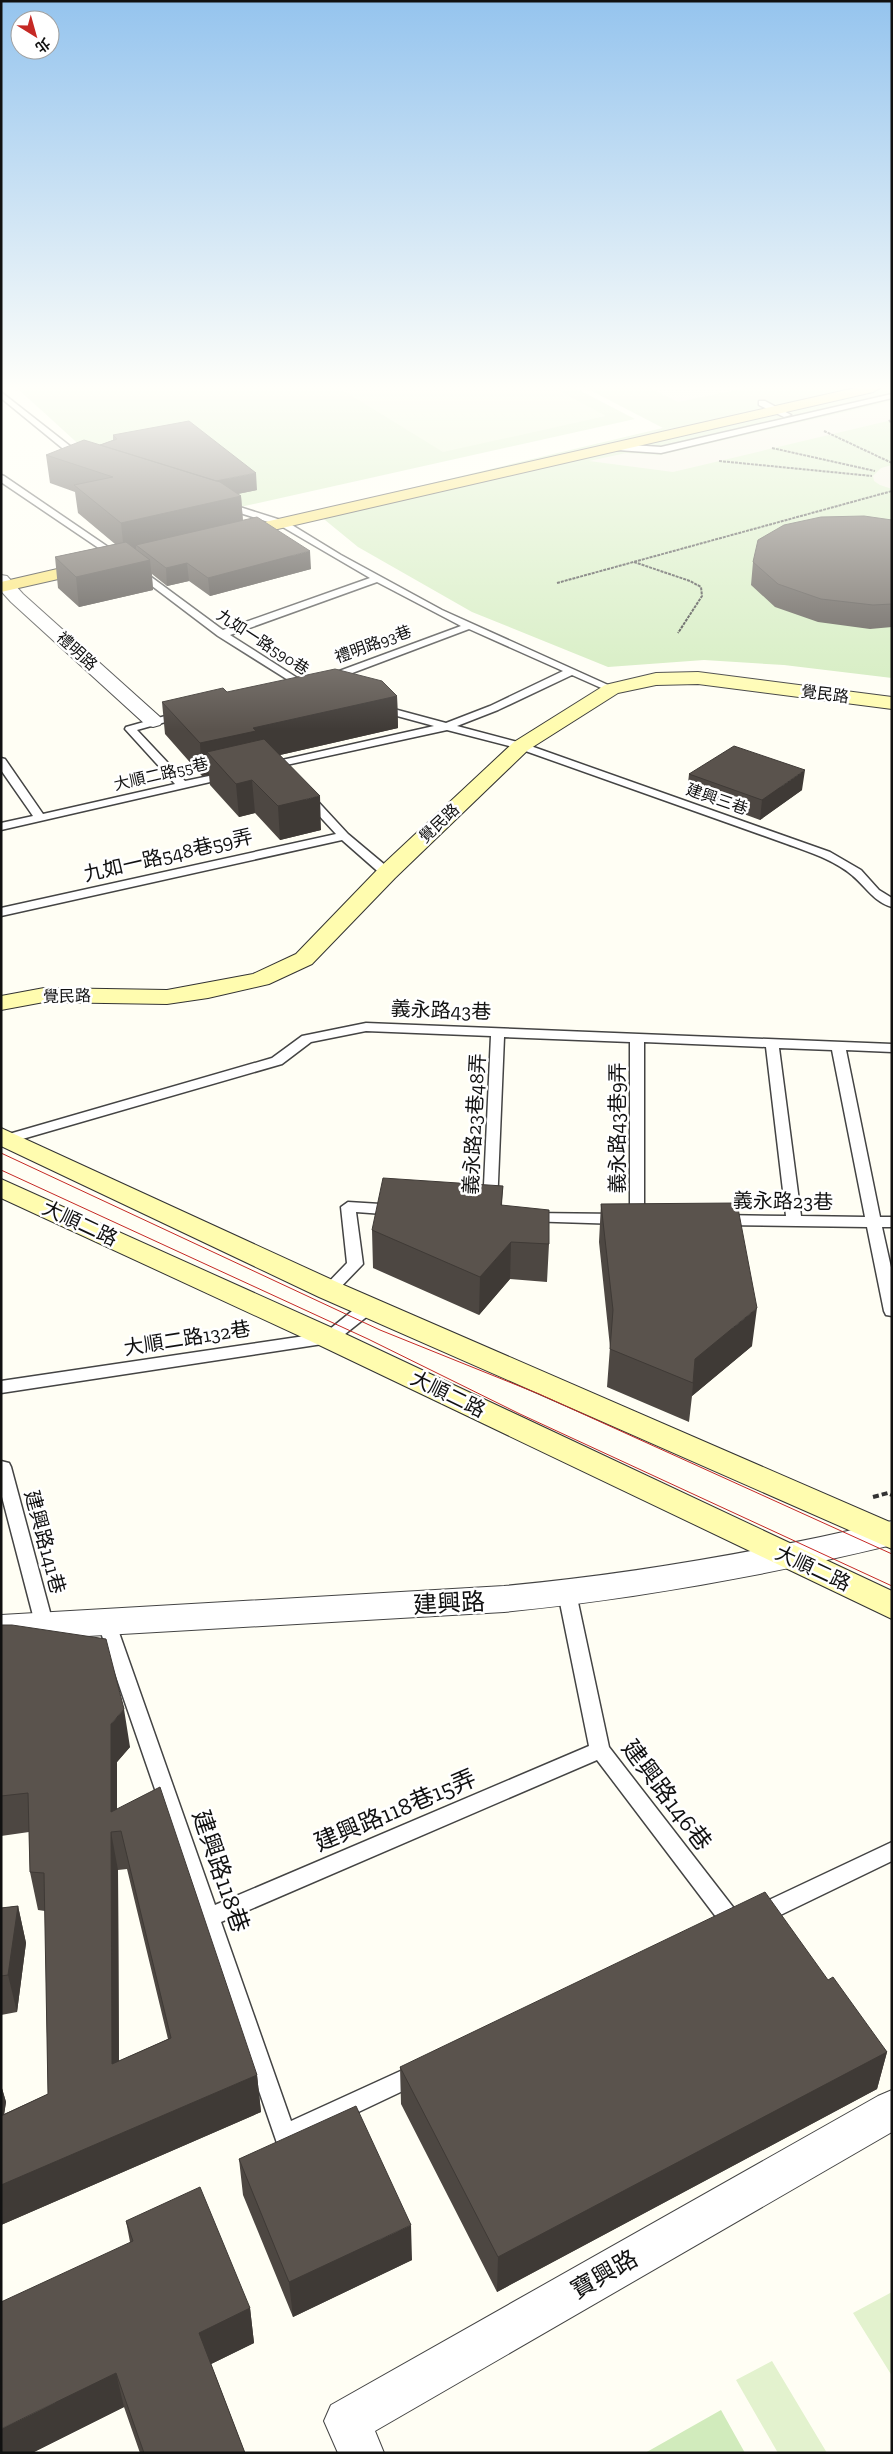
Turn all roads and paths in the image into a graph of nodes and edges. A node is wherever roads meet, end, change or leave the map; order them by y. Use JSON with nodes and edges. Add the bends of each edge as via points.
{"nodes":[{"id":1,"x":37,"y":503,"type":"edge"},
{"id":2,"x":327,"y":503,"type":"edge"},
{"id":3,"x":377,"y":503,"type":"edge"},
{"id":4,"x":850,"y":503,"type":"edge"},
{"id":5,"x":219,"y":504,"type":"edge"},
{"id":6,"x":264,"y":517,"type":"junction"},
{"id":7,"x":284,"y":524,"type":"junction"},
{"id":8,"x":109,"y":552,"type":"junction"},
{"id":9,"x":133,"y":556,"type":"junction"},
{"id":10,"x":633,"y":562,"type":"junction"},
{"id":11,"x":377,"y":578,"type":"junction"},
{"id":12,"x":2,"y":582,"type":"edge"},
{"id":13,"x":557,"y":583,"type":"dead end"},
{"id":14,"x":468,"y":626,"type":"junction"},
{"id":15,"x":678,"y":633,"type":"dead end"},
{"id":16,"x":222,"y":634,"type":"junction"},
{"id":17,"x":570,"y":672,"type":"junction"},
{"id":18,"x":299,"y":688,"type":"junction"},
{"id":19,"x":612,"y":689,"type":"junction"},
{"id":20,"x":320,"y":692,"type":"edge"},
{"id":21,"x":892,"y":703,"type":"edge"},
{"id":22,"x":371,"y":706,"type":"edge"},
{"id":23,"x":191,"y":713,"type":"edge"},
{"id":24,"x":153,"y":721,"type":"junction"},
{"id":25,"x":444,"y":726,"type":"junction"},
{"id":26,"x":521,"y":746,"type":"junction"},
{"id":27,"x":1,"y":761,"type":"edge"},
{"id":28,"x":258,"y":768,"type":"edge"},
{"id":29,"x":239,"y":773,"type":"edge"},
{"id":30,"x":182,"y":786,"type":"junction"},
{"id":31,"x":297,"y":786,"type":"edge"},
{"id":32,"x":40,"y":818,"type":"junction"},
{"id":33,"x":1,"y":826,"type":"edge"},
{"id":34,"x":344,"y":836,"type":"junction"},
{"id":35,"x":387,"y":873,"type":"junction"},
{"id":36,"x":892,"y":903,"type":"edge"},
{"id":37,"x":1,"y":912,"type":"edge"},
{"id":38,"x":1,"y":1003,"type":"edge"},
{"id":39,"x":498,"y":1032,"type":"junction"},
{"id":40,"x":637,"y":1038,"type":"junction"},
{"id":41,"x":772,"y":1043,"type":"junction"},
{"id":42,"x":838,"y":1046,"type":"junction"},
{"id":43,"x":892,"y":1048,"type":"edge"},
{"id":44,"x":4,"y":1137,"type":"edge"},
{"id":45,"x":1,"y":1187,"type":"edge"},
{"id":46,"x":414,"y":1212,"type":"edge"},
{"id":47,"x":489,"y":1217,"type":"edge"},
{"id":48,"x":519,"y":1217,"type":"edge"},
{"id":49,"x":706,"y":1220,"type":"edge"},
{"id":50,"x":794,"y":1221,"type":"junction"},
{"id":51,"x":874,"y":1222,"type":"junction"},
{"id":52,"x":892,"y":1222,"type":"edge"},
{"id":53,"x":329,"y":1290,"type":"junction"},
{"id":54,"x":368,"y":1307,"type":"junction"},
{"id":55,"x":892,"y":1311,"type":"edge"},
{"id":56,"x":329,"y":1338,"type":"junction"},
{"id":57,"x":1,"y":1388,"type":"edge"},
{"id":58,"x":3,"y":1467,"type":"dead end"},
{"id":59,"x":890,"y":1535,"type":"edge"},
{"id":60,"x":787,"y":1556,"type":"junction"},
{"id":61,"x":567,"y":1593,"type":"junction"},
{"id":62,"x":892,"y":1606,"type":"edge"},
{"id":63,"x":107,"y":1624,"type":"junction"},
{"id":64,"x":45,"y":1627,"type":"junction"},
{"id":65,"x":1,"y":1628,"type":"edge"},
{"id":66,"x":600,"y":1750,"type":"junction"},
{"id":67,"x":892,"y":1851,"type":"edge"},
{"id":68,"x":209,"y":1917,"type":"junction"},
{"id":69,"x":438,"y":2064,"type":"edge"},
{"id":70,"x":892,"y":2110,"type":"edge"},
{"id":71,"x":361,"y":2453,"type":"edge"}],
"edges":[{"from":1,"to":8,"type":"lane"},
{"from":2,"to":6,"type":"main road"},
{"from":3,"to":7,"type":"main road"},
{"from":4,"to":10,"type":"path"},
{"from":5,"to":6,"type":"lane","name":"禮明路93巷"},
{"from":6,"to":7,"type":"lane","name":"禮明路93巷"},
{"from":6,"to":7,"type":"main road","via":[[216,533]]},
{"from":7,"to":11,"type":"lane","name":"禮明路93巷"},
{"from":8,"to":9,"type":"main road"},
{"from":8,"to":12,"type":"main road"},
{"from":9,"to":12,"type":"main road"},
{"from":9,"to":16,"type":"lane","name":"九如一路590巷"},
{"from":10,"to":13,"type":"path"},
{"from":10,"to":15,"type":"path","via":[[690,581],[701,588],[702,596]]},
{"from":11,"to":14,"type":"lane","name":"禮明路93巷"},
{"from":11,"to":16,"type":"lane"},
{"from":12,"to":24,"type":"street","name":"禮明路"},
{"from":14,"to":17,"type":"lane","name":"禮明路93巷"},
{"from":14,"to":18,"type":"lane","name":"禮明路93巷"},
{"from":16,"to":18,"type":"lane","name":"九如一路590巷"},
{"from":17,"to":19,"type":"lane","name":"禮明路93巷"},
{"from":17,"to":25,"type":"lane","via":[[494,708]]},
{"from":18,"to":20,"type":"lane","name":"九如一路590巷"},
{"from":19,"to":21,"type":"street","name":"覺民路","via":[[656,679],[698,678]]},
{"from":19,"to":26,"type":"street","name":"覺民路"},
{"from":22,"to":25,"type":"lane"},
{"from":23,"to":24,"type":"lane"},
{"from":24,"to":30,"type":"lane","via":[[130,729]]},
{"from":25,"to":26,"type":"lane"},
{"from":25,"to":28,"type":"lane","via":[[281,768]]},
{"from":26,"to":35,"type":"street","name":"覺民路"},
{"from":26,"to":36,"type":"lane","name":"建興三巷","via":[[826,855],[857,873],[875,893]]},
{"from":27,"to":32,"type":"lane"},
{"from":29,"to":30,"type":"lane","name":"大順二路55巷"},
{"from":30,"to":32,"type":"lane","name":"大順二路55巷"},
{"from":31,"to":34,"type":"lane"},
{"from":32,"to":33,"type":"lane","name":"大順二路55巷"},
{"from":34,"to":35,"type":"lane"},
{"from":34,"to":37,"type":"lane","name":"九如一路548巷59弄"},
{"from":35,"to":38,"type":"street","name":"覺民路","via":[[304,959],[260,979],[167,997],[44,995]]},
{"from":39,"to":40,"type":"lane","name":"義永路43巷"},
{"from":39,"to":44,"type":"lane","name":"義永路43巷","via":[[366,1027],[307,1039],[278,1061]]},
{"from":39,"to":47,"type":"lane","name":"義永路23巷48弄"},
{"from":40,"to":41,"type":"lane","name":"義永路43巷"},
{"from":40,"to":48,"type":"lane","name":"義永路43巷9弄","via":[[642,1219]]},
{"from":41,"to":42,"type":"lane","name":"義永路43巷"},
{"from":41,"to":50,"type":"lane"},
{"from":42,"to":43,"type":"lane","name":"義永路43巷"},
{"from":42,"to":51,"type":"lane"},
{"from":44,"to":53,"type":"street"},
{"from":45,"to":56,"type":"street","name":"大順二路"},
{"from":46,"to":53,"type":"lane","via":[[348,1207],[355,1264]]},
{"from":49,"to":50,"type":"lane","name":"義永路23巷"},
{"from":50,"to":51,"type":"lane","name":"義永路23巷"},
{"from":51,"to":52,"type":"lane","name":"義永路23巷"},
{"from":51,"to":55,"type":"lane"},
{"from":53,"to":54,"type":"street"},
{"from":54,"to":56,"type":"lane","name":"大順二路132巷"},
{"from":54,"to":59,"type":"street"},
{"from":56,"to":57,"type":"lane","name":"大順二路132巷"},
{"from":56,"to":60,"type":"street","name":"大順二路"},
{"from":58,"to":64,"type":"lane","name":"建興路141巷"},
{"from":59,"to":60,"type":"street","name":"建興路"},
{"from":60,"to":61,"type":"street","name":"建興路"},
{"from":60,"to":62,"type":"street","name":"大順二路"},
{"from":61,"to":63,"type":"street","name":"建興路"},
{"from":61,"to":66,"type":"lane","name":"建興路146巷"},
{"from":63,"to":64,"type":"street","name":"建興路"},
{"from":63,"to":68,"type":"lane","name":"建興路118巷"},
{"from":64,"to":65,"type":"street","name":"建興路"},
{"from":66,"to":67,"type":"lane","name":"建興路146巷","via":[[727,1931]]},
{"from":66,"to":68,"type":"lane","name":"建興路118巷15弄"},
{"from":68,"to":69,"type":"lane","name":"建興路118巷","via":[[285,2135]]},
{"from":70,"to":71,"type":"street","name":"寶興路","via":[[347,2421]]}]}
